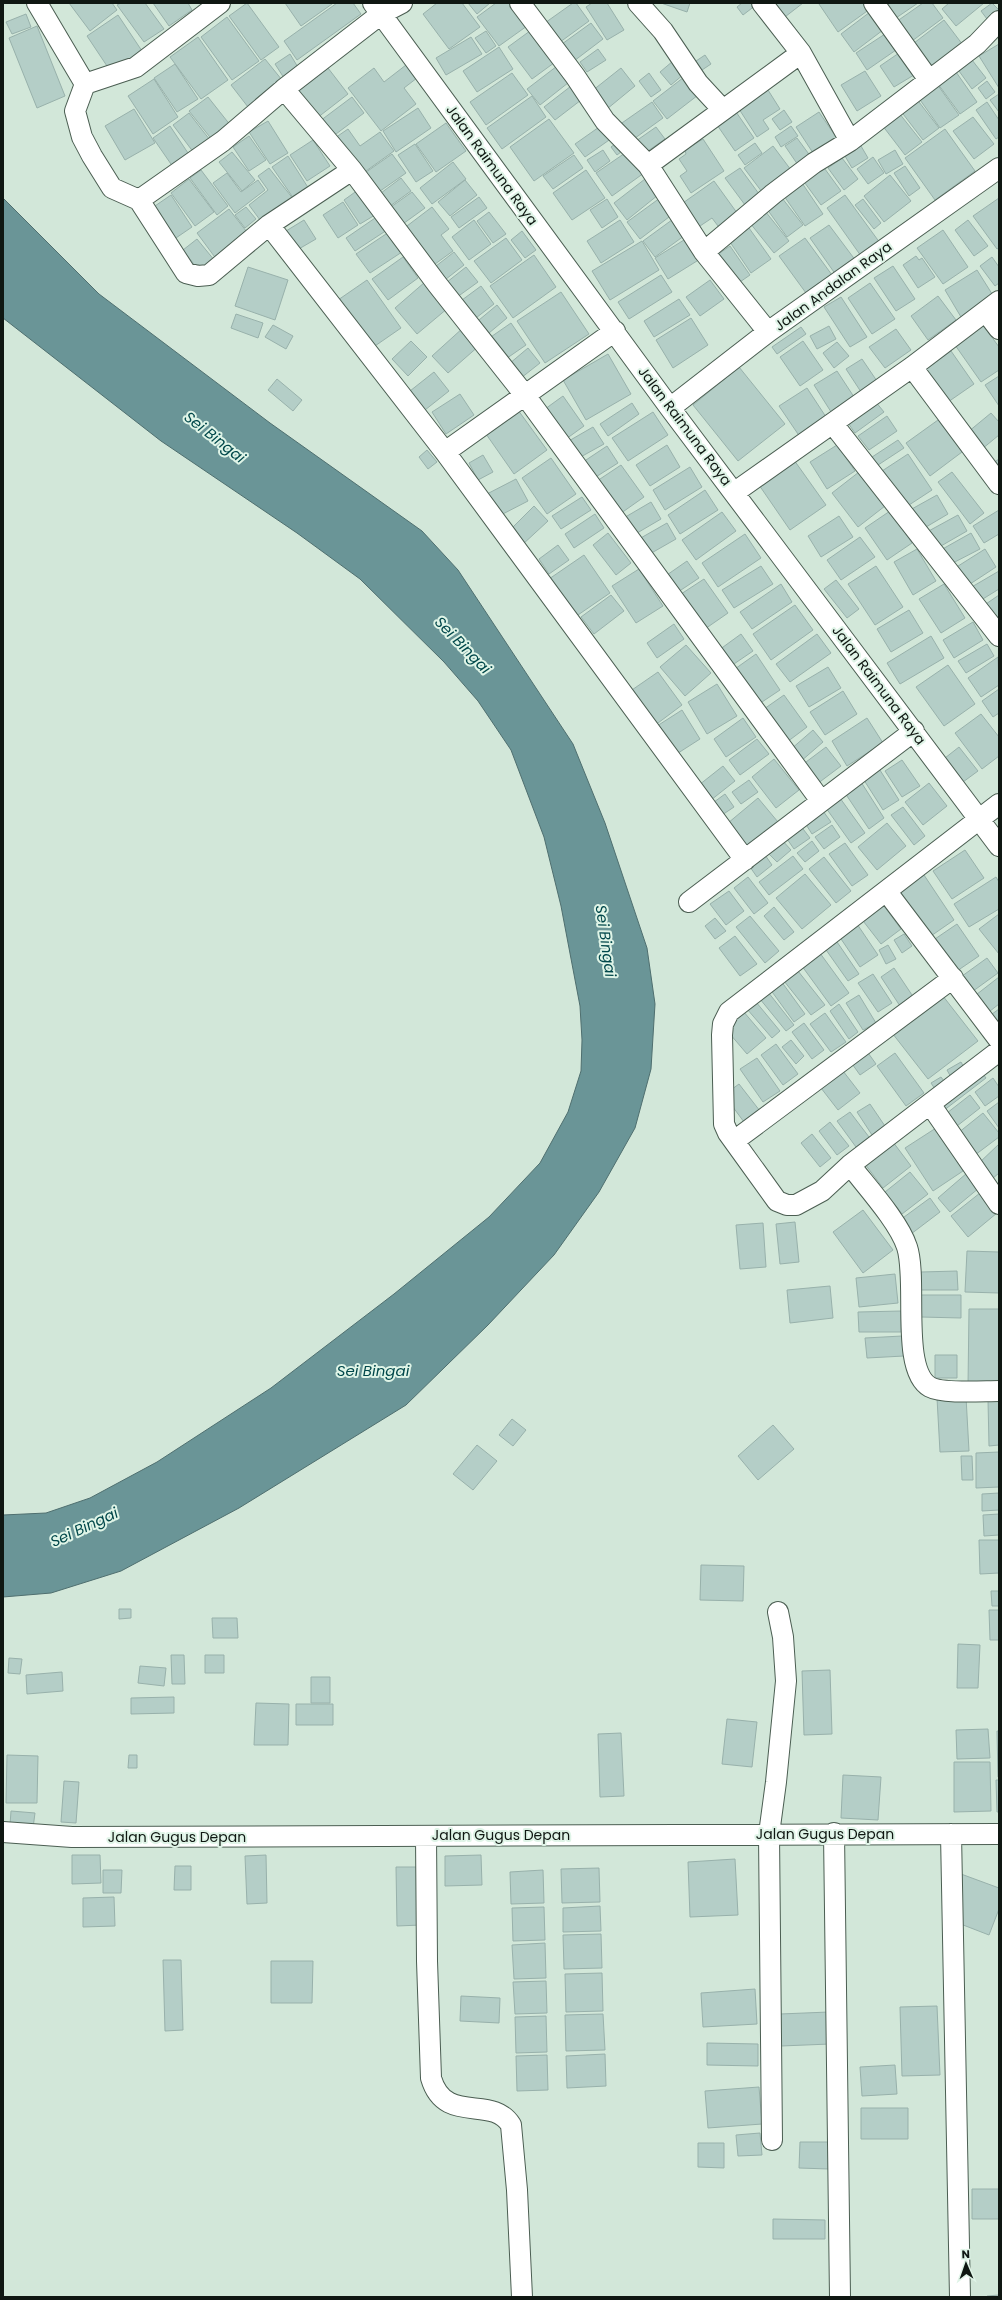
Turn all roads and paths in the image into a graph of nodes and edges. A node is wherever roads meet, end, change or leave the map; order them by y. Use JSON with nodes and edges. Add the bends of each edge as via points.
{"nodes":[{"id":1,"x":220,"y":3,"type":"edge"},
{"id":2,"x":402,"y":3,"type":"edge"},
{"id":3,"x":520,"y":3,"type":"edge"},
{"id":4,"x":638,"y":3,"type":"edge"},
{"id":5,"x":762,"y":3,"type":"edge"},
{"id":6,"x":874,"y":3,"type":"edge"},
{"id":7,"x":39,"y":4,"type":"edge"},
{"id":8,"x":377,"y":9,"type":"edge"},
{"id":9,"x":999,"y":21,"type":"edge"},
{"id":10,"x":801,"y":53,"type":"junction"},
{"id":11,"x":929,"y":80,"type":"junction"},
{"id":12,"x":85,"y":84,"type":"junction"},
{"id":13,"x":284,"y":89,"type":"junction"},
{"id":14,"x":722,"y":109,"type":"junction"},
{"id":15,"x":850,"y":141,"type":"junction"},
{"id":16,"x":648,"y":164,"type":"junction"},
{"id":17,"x":999,"y":168,"type":"edge"},
{"id":18,"x":352,"y":170,"type":"junction"},
{"id":19,"x":140,"y":200,"type":"junction"},
{"id":20,"x":269,"y":224,"type":"junction"},
{"id":21,"x":704,"y":252,"type":"junction"},
{"id":22,"x":992,"y":307,"type":"edge"},
{"id":23,"x":999,"y":329,"type":"edge"},
{"id":24,"x":615,"y":331,"type":"junction"},
{"id":25,"x":768,"y":332,"type":"junction"},
{"id":26,"x":912,"y":367,"type":"junction"},
{"id":27,"x":524,"y":394,"type":"junction"},
{"id":28,"x":670,"y":408,"type":"junction"},
{"id":29,"x":833,"y":424,"type":"junction"},
{"id":30,"x":445,"y":452,"type":"junction"},
{"id":31,"x":999,"y":484,"type":"edge"},
{"id":32,"x":735,"y":492,"type":"junction"},
{"id":33,"x":999,"y":636,"type":"edge"},
{"id":34,"x":914,"y":731,"type":"junction"},
{"id":35,"x":821,"y":801,"type":"junction"},
{"id":36,"x":999,"y":804,"type":"edge"},
{"id":37,"x":979,"y":818,"type":"junction"},
{"id":38,"x":999,"y":846,"type":"edge"},
{"id":39,"x":745,"y":860,"type":"junction"},
{"id":40,"x":887,"y":892,"type":"junction"},
{"id":41,"x":689,"y":902,"type":"dead end"},
{"id":42,"x":953,"y":978,"type":"junction"},
{"id":43,"x":999,"y":1040,"type":"edge"},
{"id":44,"x":999,"y":1051,"type":"edge"},
{"id":45,"x":930,"y":1104,"type":"junction"},
{"id":46,"x":734,"y":1140,"type":"junction"},
{"id":47,"x":850,"y":1165,"type":"junction"},
{"id":48,"x":999,"y":1204,"type":"edge"},
{"id":49,"x":999,"y":1391,"type":"edge"},
{"id":50,"x":778,"y":1612,"type":"dead end"},
{"id":51,"x":3,"y":1832,"type":"edge"},
{"id":52,"x":834,"y":1833,"type":"junction"},
{"id":53,"x":769,"y":1834,"type":"junction"},
{"id":54,"x":951,"y":1834,"type":"junction"},
{"id":55,"x":999,"y":1834,"type":"edge"},
{"id":56,"x":426,"y":1836,"type":"junction"},
{"id":57,"x":772,"y":2140,"type":"dead end"},
{"id":58,"x":522,"y":2297,"type":"edge"},
{"id":59,"x":840,"y":2297,"type":"edge"},
{"id":60,"x":960,"y":2297,"type":"edge"}],
"edges":[{"from":1,"to":12,"type":"street","via":[[136,68]]},
{"from":2,"to":8,"type":"street"},
{"from":3,"to":16,"type":"street","via":[[605,121]]},
{"from":4,"to":14,"type":"street","via":[[663,31],[698,83]]},
{"from":5,"to":10,"type":"street"},
{"from":6,"to":11,"type":"street"},
{"from":7,"to":12,"type":"street"},
{"from":8,"to":13,"type":"street"},
{"from":8,"to":24,"type":"street","name":"Jalan Raimuna Raya"},
{"from":9,"to":11,"type":"street","via":[[977,44]]},
{"from":10,"to":14,"type":"street"},
{"from":10,"to":15,"type":"street"},
{"from":11,"to":15,"type":"street"},
{"from":12,"to":19,"type":"street","via":[[75,111],[82,137],[112,188]]},
{"from":13,"to":18,"type":"street"},
{"from":13,"to":19,"type":"street","via":[[223,141]]},
{"from":14,"to":16,"type":"street"},
{"from":15,"to":21,"type":"street","via":[[790,180]]},
{"from":16,"to":21,"type":"street"},
{"from":17,"to":25,"type":"street","name":"Jalan Andalan Raya"},
{"from":18,"to":20,"type":"street"},
{"from":18,"to":27,"type":"street","via":[[437,284]]},
{"from":19,"to":20,"type":"street","via":[[186,273],[198,276],[210,275],[218,270]]},
{"from":20,"to":30,"type":"street"},
{"from":21,"to":25,"type":"street"},
{"from":22,"to":23,"type":"street"},
{"from":22,"to":26,"type":"street"},
{"from":24,"to":27,"type":"street"},
{"from":24,"to":28,"type":"street","name":"Jalan Raimuna Raya"},
{"from":25,"to":28,"type":"street","name":"Jalan Andalan Raya"},
{"from":26,"to":29,"type":"street"},
{"from":26,"to":31,"type":"street"},
{"from":27,"to":30,"type":"street"},
{"from":27,"to":35,"type":"street"},
{"from":28,"to":32,"type":"street","name":"Jalan Raimuna Raya"},
{"from":29,"to":32,"type":"street"},
{"from":29,"to":33,"type":"street"},
{"from":30,"to":39,"type":"street"},
{"from":32,"to":34,"type":"street","name":"Jalan Raimuna Raya"},
{"from":34,"to":35,"type":"street"},
{"from":34,"to":37,"type":"street","name":"Jalan Raimuna Raya"},
{"from":35,"to":39,"type":"street"},
{"from":36,"to":37,"type":"street"},
{"from":37,"to":38,"type":"street","name":"Jalan Raimuna Raya"},
{"from":37,"to":40,"type":"street"},
{"from":39,"to":41,"type":"street"},
{"from":40,"to":42,"type":"street"},
{"from":40,"to":46,"type":"street","via":[[729,1012],[723,1024],[722,1035],[722,1109],[724,1124]]},
{"from":42,"to":43,"type":"street"},
{"from":42,"to":46,"type":"street"},
{"from":44,"to":45,"type":"street"},
{"from":45,"to":47,"type":"street"},
{"from":45,"to":48,"type":"street"},
{"from":46,"to":47,"type":"street","via":[[778,1201],[786,1205],[807,1201]]},
{"from":47,"to":49,"type":"street","via":[[901,1233],[907,1246],[912,1278],[913,1360],[922,1381],[931,1388]]},
{"from":50,"to":53,"type":"street","via":[[783,1637],[786,1681]]},
{"from":51,"to":56,"type":"street","name":"Jalan Gugus Depan","via":[[72,1837]]},
{"from":52,"to":53,"type":"street","name":"Jalan Gugus Depan"},
{"from":52,"to":54,"type":"street","name":"Jalan Gugus Depan"},
{"from":52,"to":59,"type":"street"},
{"from":53,"to":56,"type":"street","name":"Jalan Gugus Depan"},
{"from":53,"to":57,"type":"street"},
{"from":54,"to":55,"type":"street","name":"Jalan Gugus Depan"},
{"from":54,"to":60,"type":"street"},
{"from":56,"to":58,"type":"street","via":[[431,2078],[434,2089],[449,2103],[498,2113],[511,2125]]}]}
